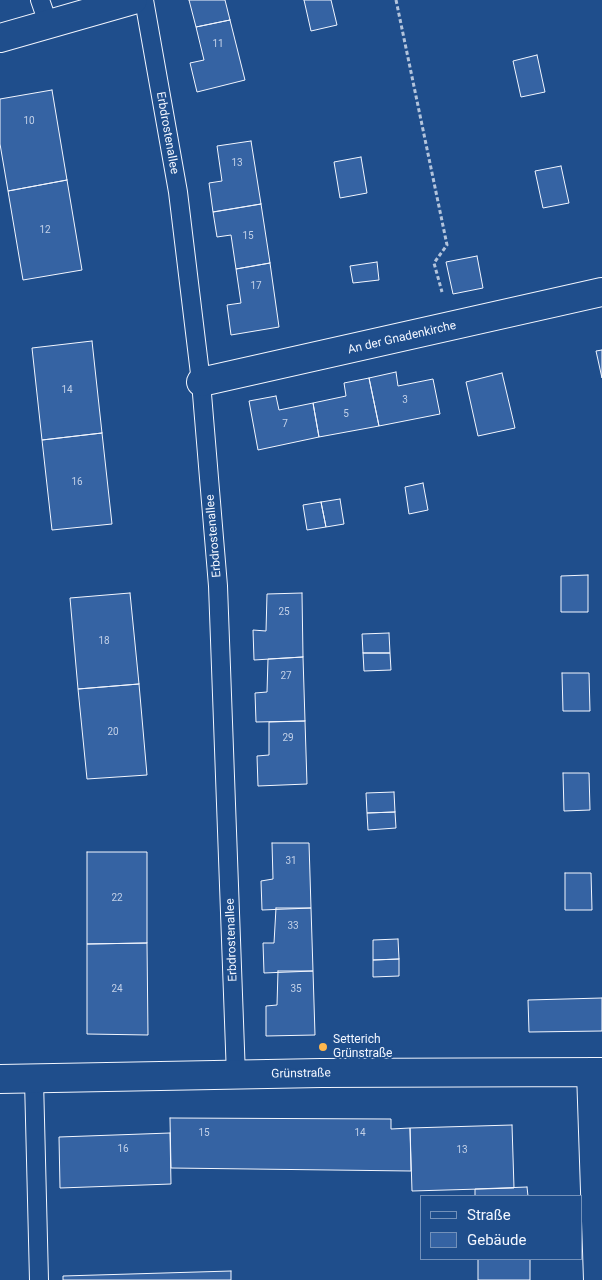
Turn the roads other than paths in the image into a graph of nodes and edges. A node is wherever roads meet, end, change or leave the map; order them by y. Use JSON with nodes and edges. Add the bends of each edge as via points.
{"nodes":[{"id":1,"x":133,"y":0,"type":"edge"},
{"id":2,"x":144,"y":0,"type":"edge"},
{"id":3,"x":44,"y":11,"type":"edge"},
{"id":4,"x":0,"y":38,"type":"edge"},
{"id":5,"x":602,"y":292,"type":"edge"},
{"id":6,"x":201,"y":382,"type":"junction"},
{"id":7,"x":596,"y":1072,"type":"edge"},
{"id":8,"x":236,"y":1076,"type":"junction"},
{"id":9,"x":0,"y":1079,"type":"edge"},
{"id":10,"x":34,"y":1080,"type":"junction"},
{"id":11,"x":39,"y":1280,"type":"edge"},
{"id":12,"x":598,"y":1280,"type":"edge"}],
"edges":[{"from":1,"to":3,"type":"street"},
{"from":2,"to":6,"type":"lane","name":"Erbdrostenallee","via":[[178,192]]},
{"from":3,"to":4,"type":"street"},
{"from":5,"to":6,"type":"street","name":"An der Gnadenkirche"},
{"from":6,"to":8,"type":"lane","name":"Erbdrostenallee","via":[[218,595]]},
{"from":7,"to":8,"type":"street","name":"Grünstraße"},
{"from":7,"to":12,"type":"street"},
{"from":8,"to":10,"type":"street","name":"Grünstraße"},
{"from":9,"to":10,"type":"street","name":"Grünstraße"},
{"from":10,"to":11,"type":"lane"}]}
